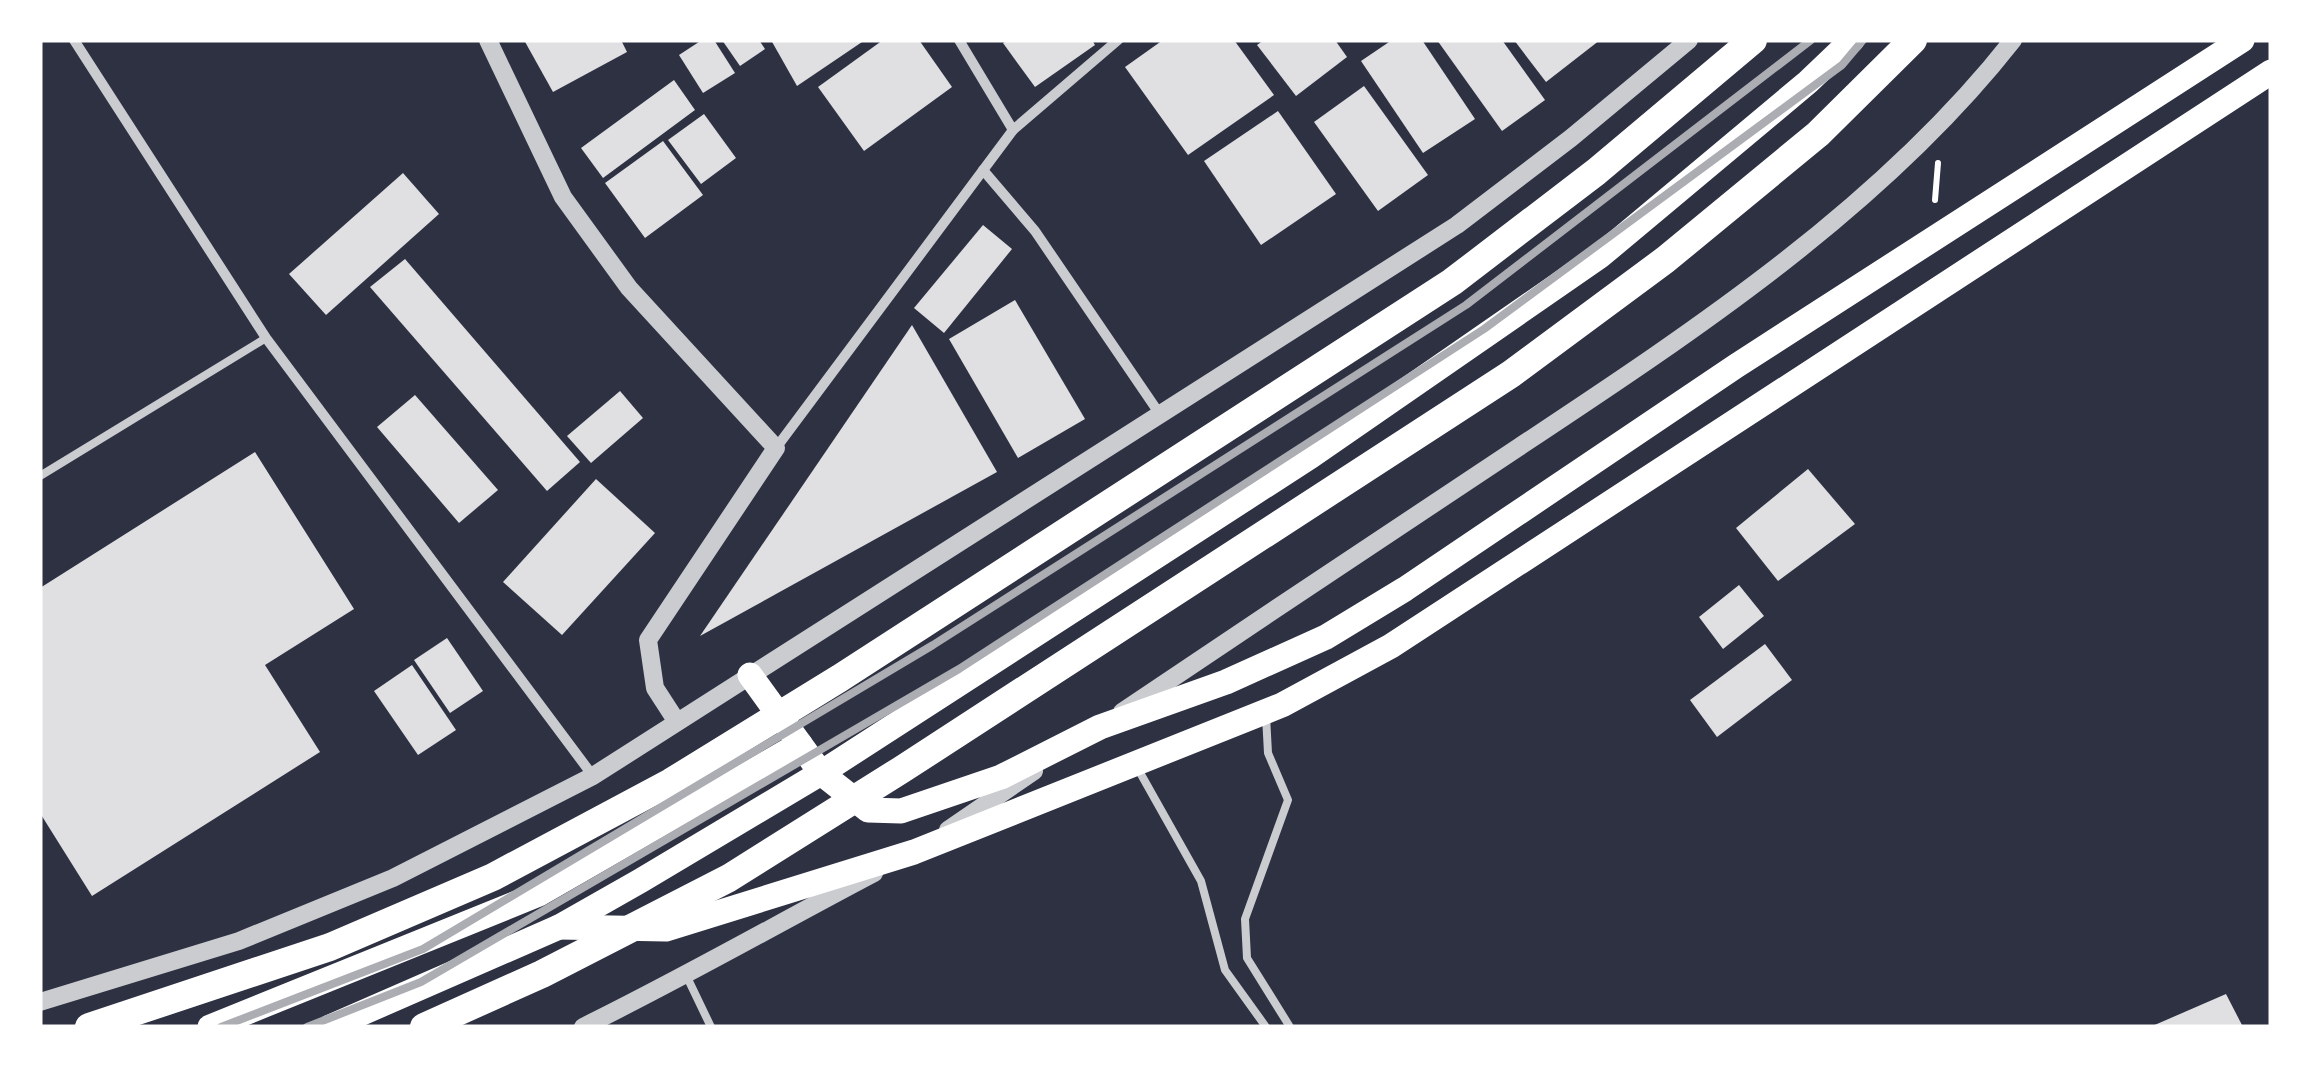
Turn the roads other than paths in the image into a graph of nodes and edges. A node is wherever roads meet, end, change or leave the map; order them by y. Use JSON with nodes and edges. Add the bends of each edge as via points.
{"nodes":[{"id":1,"x":74,"y":40,"type":"edge"},
{"id":2,"x":488,"y":40,"type":"edge"},
{"id":3,"x":958,"y":40,"type":"edge"},
{"id":4,"x":1118,"y":40,"type":"edge"},
{"id":5,"x":1689,"y":40,"type":"edge"},
{"id":6,"x":1753,"y":40,"type":"edge"},
{"id":7,"x":1852,"y":40,"type":"edge"},
{"id":8,"x":1912,"y":40,"type":"edge"},
{"id":9,"x":2013,"y":40,"type":"edge"},
{"id":10,"x":2242,"y":40,"type":"edge"},
{"id":11,"x":2271,"y":72,"type":"edge"},
{"id":12,"x":1013,"y":130,"type":"junction"},
{"id":13,"x":983,"y":170,"type":"junction"},
{"id":14,"x":266,"y":338,"type":"junction"},
{"id":15,"x":1159,"y":414,"type":"junction"},
{"id":16,"x":776,"y":448,"type":"junction"},
{"id":17,"x":40,"y":476,"type":"edge"},
{"id":18,"x":750,"y":676,"type":"junction"},
{"id":19,"x":1266,"y":712,"type":"junction"},
{"id":20,"x":677,"y":722,"type":"junction"},
{"id":21,"x":1100,"y":727,"type":"junction"},
{"id":22,"x":800,"y":744,"type":"junction"},
{"id":23,"x":1135,"y":764,"type":"junction"},
{"id":24,"x":820,"y":773,"type":"junction"},
{"id":25,"x":593,"y":776,"type":"junction"},
{"id":26,"x":914,"y":852,"type":"junction"},
{"id":27,"x":559,"y":927,"type":"junction"},
{"id":28,"x":686,"y":976,"type":"junction"},
{"id":29,"x":40,"y":1002,"type":"edge"},
{"id":30,"x":89,"y":1027,"type":"edge"},
{"id":31,"x":210,"y":1027,"type":"edge"},
{"id":32,"x":330,"y":1027,"type":"edge"},
{"id":33,"x":424,"y":1027,"type":"edge"},
{"id":34,"x":583,"y":1027,"type":"edge"},
{"id":35,"x":711,"y":1027,"type":"edge"},
{"id":36,"x":1266,"y":1027,"type":"edge"},
{"id":37,"x":1290,"y":1027,"type":"edge"}],
"edges":[{"from":1,"to":14,"type":"street"},
{"from":2,"to":16,"type":"street","via":[[563,197],[629,288]]},
{"from":3,"to":12,"type":"street"},
{"from":4,"to":12,"type":"street"},
{"from":5,"to":15,"type":"street","via":[[1456,225]]},
{"from":6,"to":30,"type":"highway","via":[[1452,282],[671,782],[493,877],[330,946]]},
{"from":7,"to":24,"type":"main road","via":[[1600,256],[1312,456]]},
{"from":8,"to":33,"type":"highway","via":[[1818,134],[1665,260],[1511,374],[728,878]]},
{"from":9,"to":21,"type":"street","via":[[1973,91],[1862,197],[1679,341]]},
{"from":10,"to":21,"type":"main road","via":[[1736,366],[1406,590],[1226,682]]},
{"from":11,"to":19,"type":"main road","via":[[1391,646]]},
{"from":12,"to":13,"type":"street"},
{"from":13,"to":15,"type":"street","via":[[1036,231]]},
{"from":13,"to":16,"type":"street"},
{"from":14,"to":17,"type":"lane"},
{"from":14,"to":25,"type":"street"},
{"from":15,"to":18,"type":"street"},
{"from":16,"to":20,"type":"street","via":[[648,640],[655,688]]},
{"from":18,"to":20,"type":"street"},
{"from":18,"to":22,"type":"main road"},
{"from":19,"to":23,"type":"main road"},
{"from":19,"to":37,"type":"lane","via":[[1268,753],[1288,800],[1244,919],[1247,958]]},
{"from":20,"to":25,"type":"street"},
{"from":21,"to":24,"type":"main road","via":[[1001,776],[901,811],[868,810]]},
{"from":21,"to":26,"type":"street"},
{"from":22,"to":24,"type":"main road"},
{"from":22,"to":31,"type":"main road","via":[[539,894]]},
{"from":23,"to":26,"type":"main road"},
{"from":23,"to":36,"type":"lane","via":[[1201,880],[1225,970]]},
{"from":24,"to":27,"type":"main road"},
{"from":25,"to":29,"type":"street","via":[[376,885],[239,940]]},
{"from":26,"to":27,"type":"main road","via":[[666,929]]},
{"from":26,"to":28,"type":"street"},
{"from":27,"to":32,"type":"main road"},
{"from":28,"to":34,"type":"street"},
{"from":28,"to":35,"type":"lane"}]}
